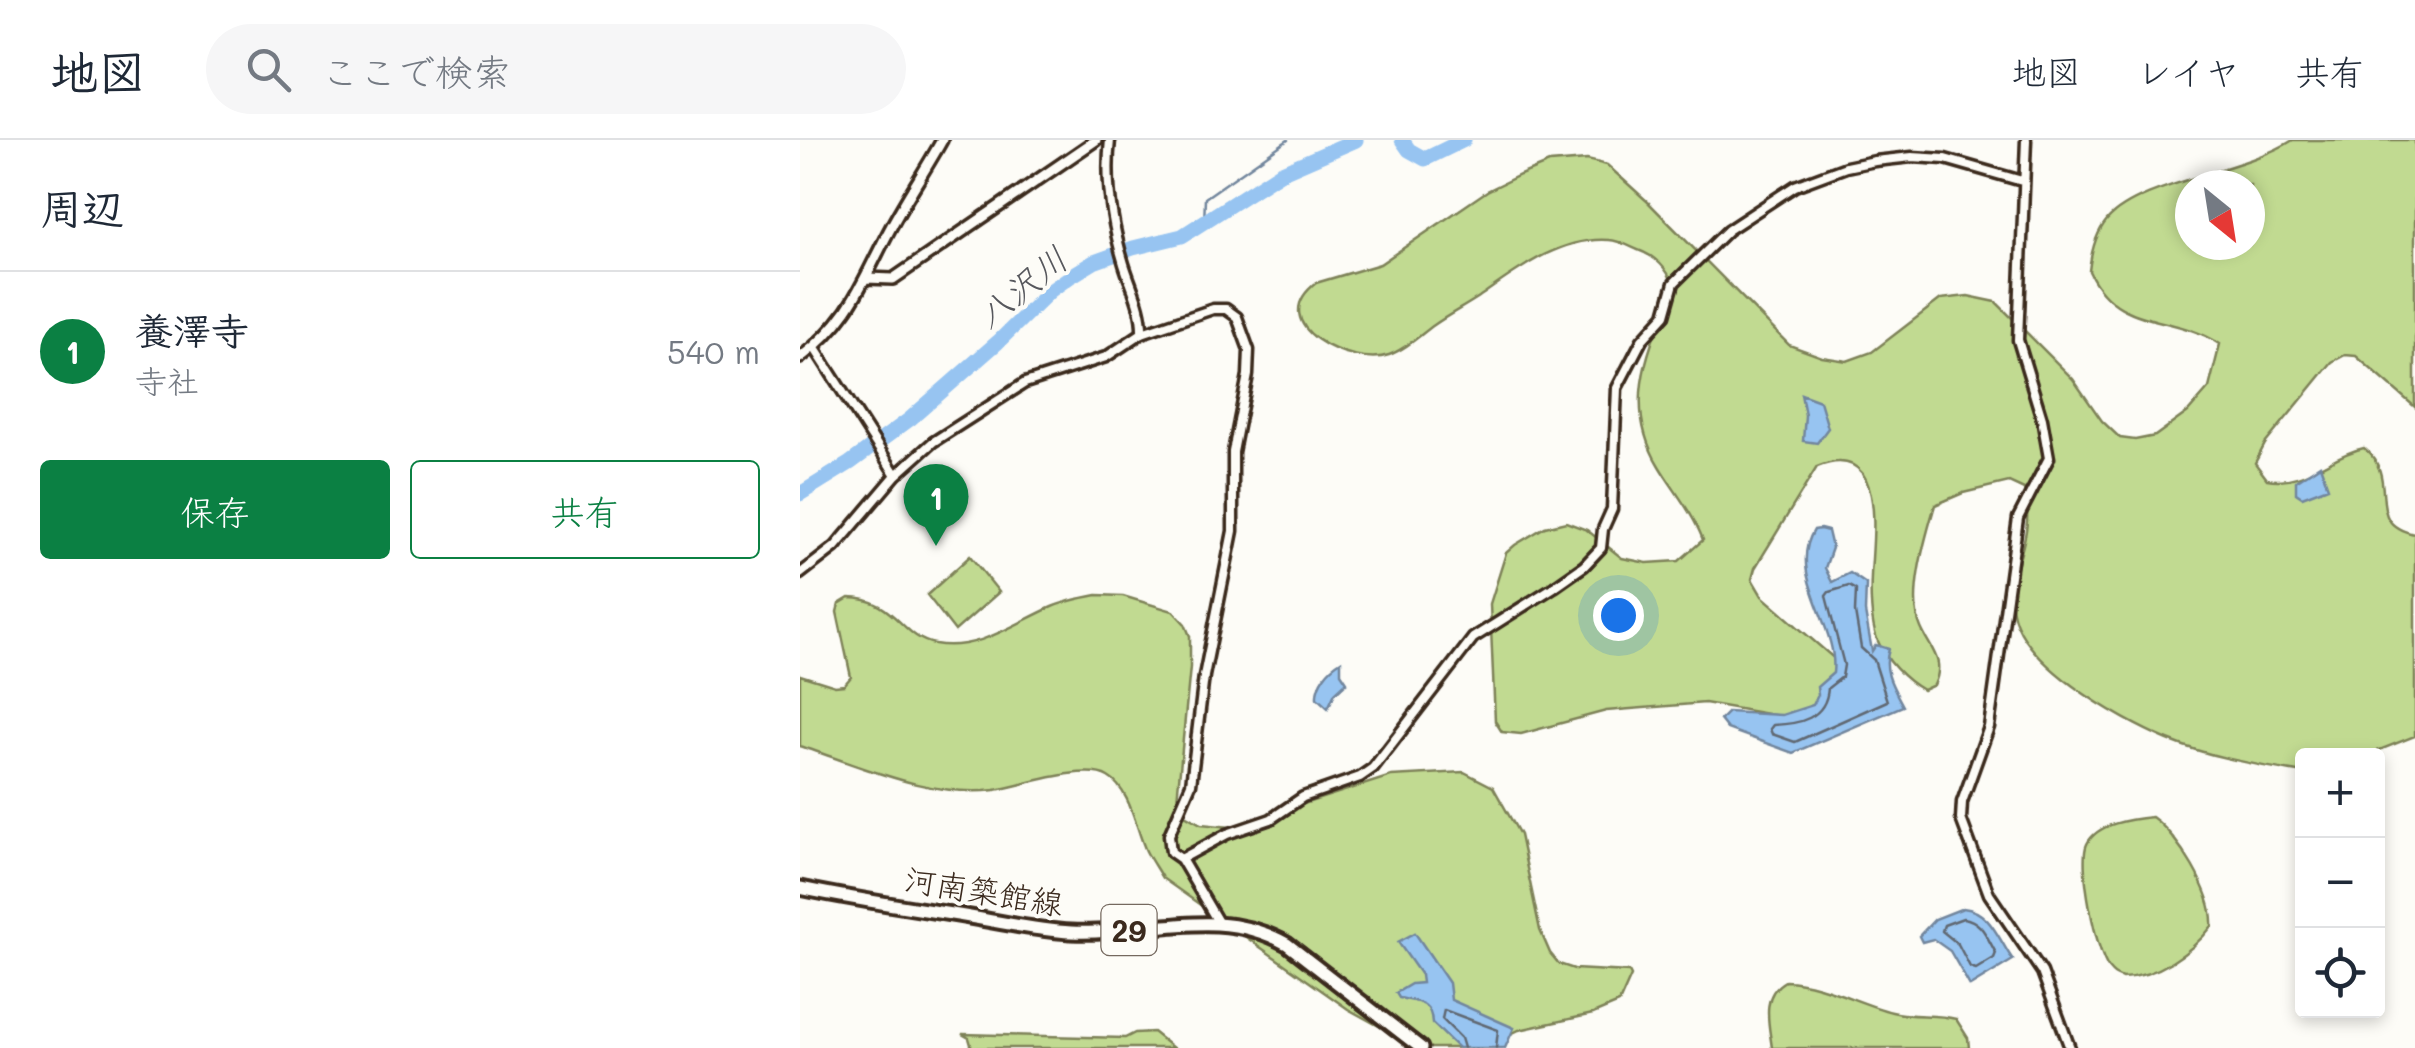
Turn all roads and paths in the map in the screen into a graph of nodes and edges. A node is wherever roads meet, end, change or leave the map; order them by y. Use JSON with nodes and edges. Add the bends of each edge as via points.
{"nodes":[{"id":1,"x":942,"y":140,"type":"edge"},
{"id":2,"x":1096,"y":140,"type":"edge"},
{"id":3,"x":1110,"y":140,"type":"edge"},
{"id":4,"x":2026,"y":140,"type":"edge"},
{"id":5,"x":2022,"y":181,"type":"junction"},
{"id":6,"x":866,"y":278,"type":"junction"},
{"id":7,"x":1142,"y":333,"type":"junction"},
{"id":8,"x":814,"y":347,"type":"junction"},
{"id":9,"x":800,"y":357,"type":"edge"},
{"id":10,"x":896,"y":475,"type":"junction"},
{"id":11,"x":800,"y":574,"type":"edge"},
{"id":12,"x":1181,"y":860,"type":"junction"},
{"id":13,"x":800,"y":888,"type":"edge"},
{"id":14,"x":1218,"y":922,"type":"junction"},
{"id":15,"x":1421,"y":1048,"type":"edge"},
{"id":16,"x":2070,"y":1048,"type":"edge"}],
"edges":[{"from":1,"to":6,"type":"street"},
{"from":2,"to":6,"type":"street","via":[[894,278]]},
{"from":3,"to":7,"type":"street","via":[[1107,173],[1118,241]]},
{"from":4,"to":5,"type":"street"},
{"from":5,"to":12,"type":"street","via":[[1945,159],[1875,161],[1795,186],[1728,230],[1674,283],[1665,314],[1616,388],[1612,510],[1601,548],[1474,638],[1374,768]]},
{"from":5,"to":16,"type":"street","via":[[2018,340],[2049,458],[2018,518],[1989,727],[1961,820],[1989,894],[2042,972]]},
{"from":6,"to":8,"type":"street","via":[[843,318]]},
{"from":7,"to":10,"type":"street","via":[[1106,356],[1025,383],[933,442]]},
{"from":7,"to":12,"type":"street","via":[[1226,309],[1237,317],[1249,350],[1233,452],[1233,531],[1204,676],[1192,784],[1169,834],[1171,852]]},
{"from":8,"to":9,"type":"street"},
{"from":8,"to":10,"type":"street"},
{"from":10,"to":11,"type":"street","via":[[835,547]]},
{"from":12,"to":14,"type":"street"},
{"from":13,"to":14,"type":"main road","name":"河南築館線","number":"29","via":[[1069,932]]},
{"from":14,"to":15,"type":"main road","name":"河南築館線","number":"29","via":[[1287,944]]}]}
